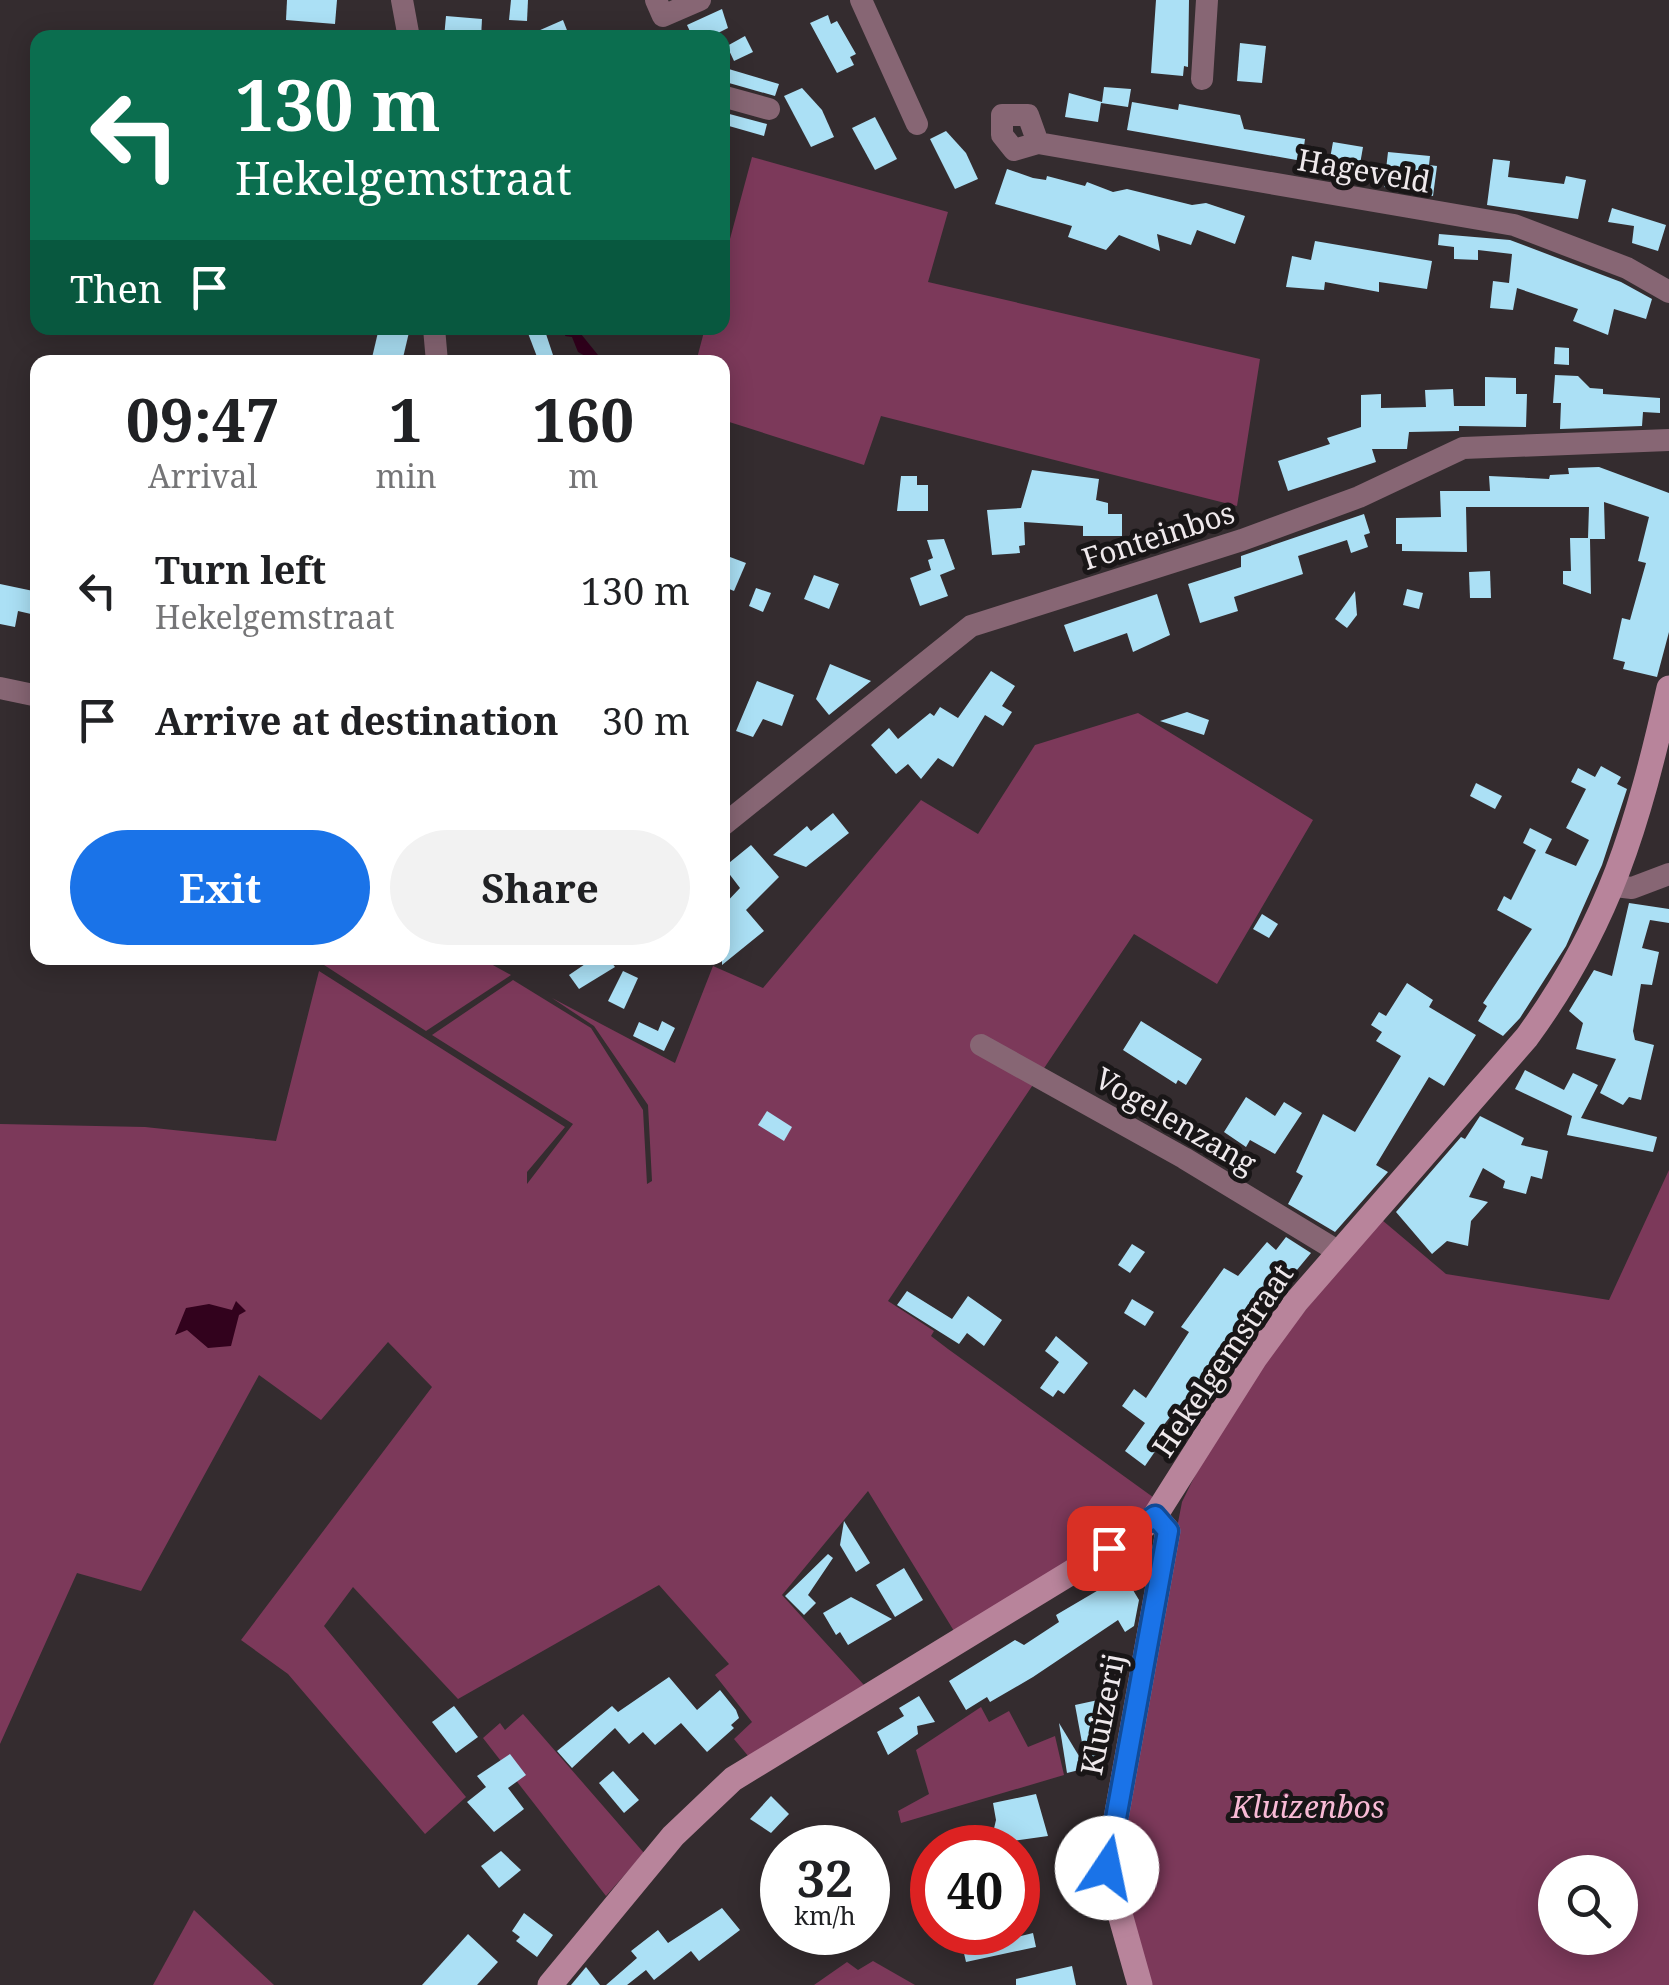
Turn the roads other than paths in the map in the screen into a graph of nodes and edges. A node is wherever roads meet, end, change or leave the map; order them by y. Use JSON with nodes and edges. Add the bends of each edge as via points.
{"nodes":[{"id":1,"x":402,"y":0,"type":"edge"},
{"id":2,"x":700,"y":0,"type":"edge"},
{"id":3,"x":860,"y":0,"type":"edge"},
{"id":4,"x":1208,"y":0,"type":"edge"},
{"id":5,"x":664,"y":18,"type":"edge"},
{"id":6,"x":408,"y":30,"type":"edge"},
{"id":7,"x":1202,"y":79,"type":"dead end"},
{"id":8,"x":730,"y":98,"type":"edge"},
{"id":9,"x":769,"y":108,"type":"dead end"},
{"id":10,"x":917,"y":124,"type":"dead end"},
{"id":11,"x":1038,"y":142,"type":"dead end"},
{"id":12,"x":1669,"y":292,"type":"edge"},
{"id":13,"x":1669,"y":440,"type":"edge"},
{"id":14,"x":0,"y":688,"type":"edge"},
{"id":15,"x":1669,"y":688,"type":"edge"},
{"id":16,"x":30,"y":694,"type":"edge"},
{"id":17,"x":730,"y":820,"type":"edge"},
{"id":18,"x":1669,"y":874,"type":"edge"},
{"id":19,"x":1615,"y":886,"type":"junction"},
{"id":20,"x":981,"y":1045,"type":"dead end"},
{"id":21,"x":1339,"y":1252,"type":"junction"},
{"id":22,"x":1155,"y":1516,"type":"junction"},
{"id":23,"x":550,"y":1985,"type":"edge"},
{"id":24,"x":1140,"y":1985,"type":"edge"}],
"edges":[{"from":1,"to":6,"type":"street"},
{"from":2,"to":5,"type":"street"},
{"from":3,"to":10,"type":"street"},
{"from":4,"to":7,"type":"street"},
{"from":8,"to":9,"type":"street"},
{"from":11,"to":12,"type":"street","name":"Hageveld","via":[[1514,225],[1627,268]]},
{"from":13,"to":17,"type":"street","name":"Fonteinbos","via":[[1463,448],[1359,497],[1242,540],[971,626]]},
{"from":14,"to":16,"type":"street"},
{"from":15,"to":19,"type":"street","name":"Hekelgemstraat"},
{"from":18,"to":19,"type":"street","via":[[1632,888]]},
{"from":19,"to":21,"type":"street","name":"Hekelgemstraat","via":[[1558,995],[1527,1038]]},
{"from":20,"to":21,"type":"street","name":"Vogelenzang"},
{"from":21,"to":22,"type":"street","name":"Hekelgemstraat","via":[[1255,1358]]},
{"from":22,"to":23,"type":"street","name":"Hekelgemstraat","via":[[732,1779],[673,1836]]},
{"from":22,"to":24,"type":"street","name":"Kluizerij","via":[[1168,1531],[1107,1868]]}]}
